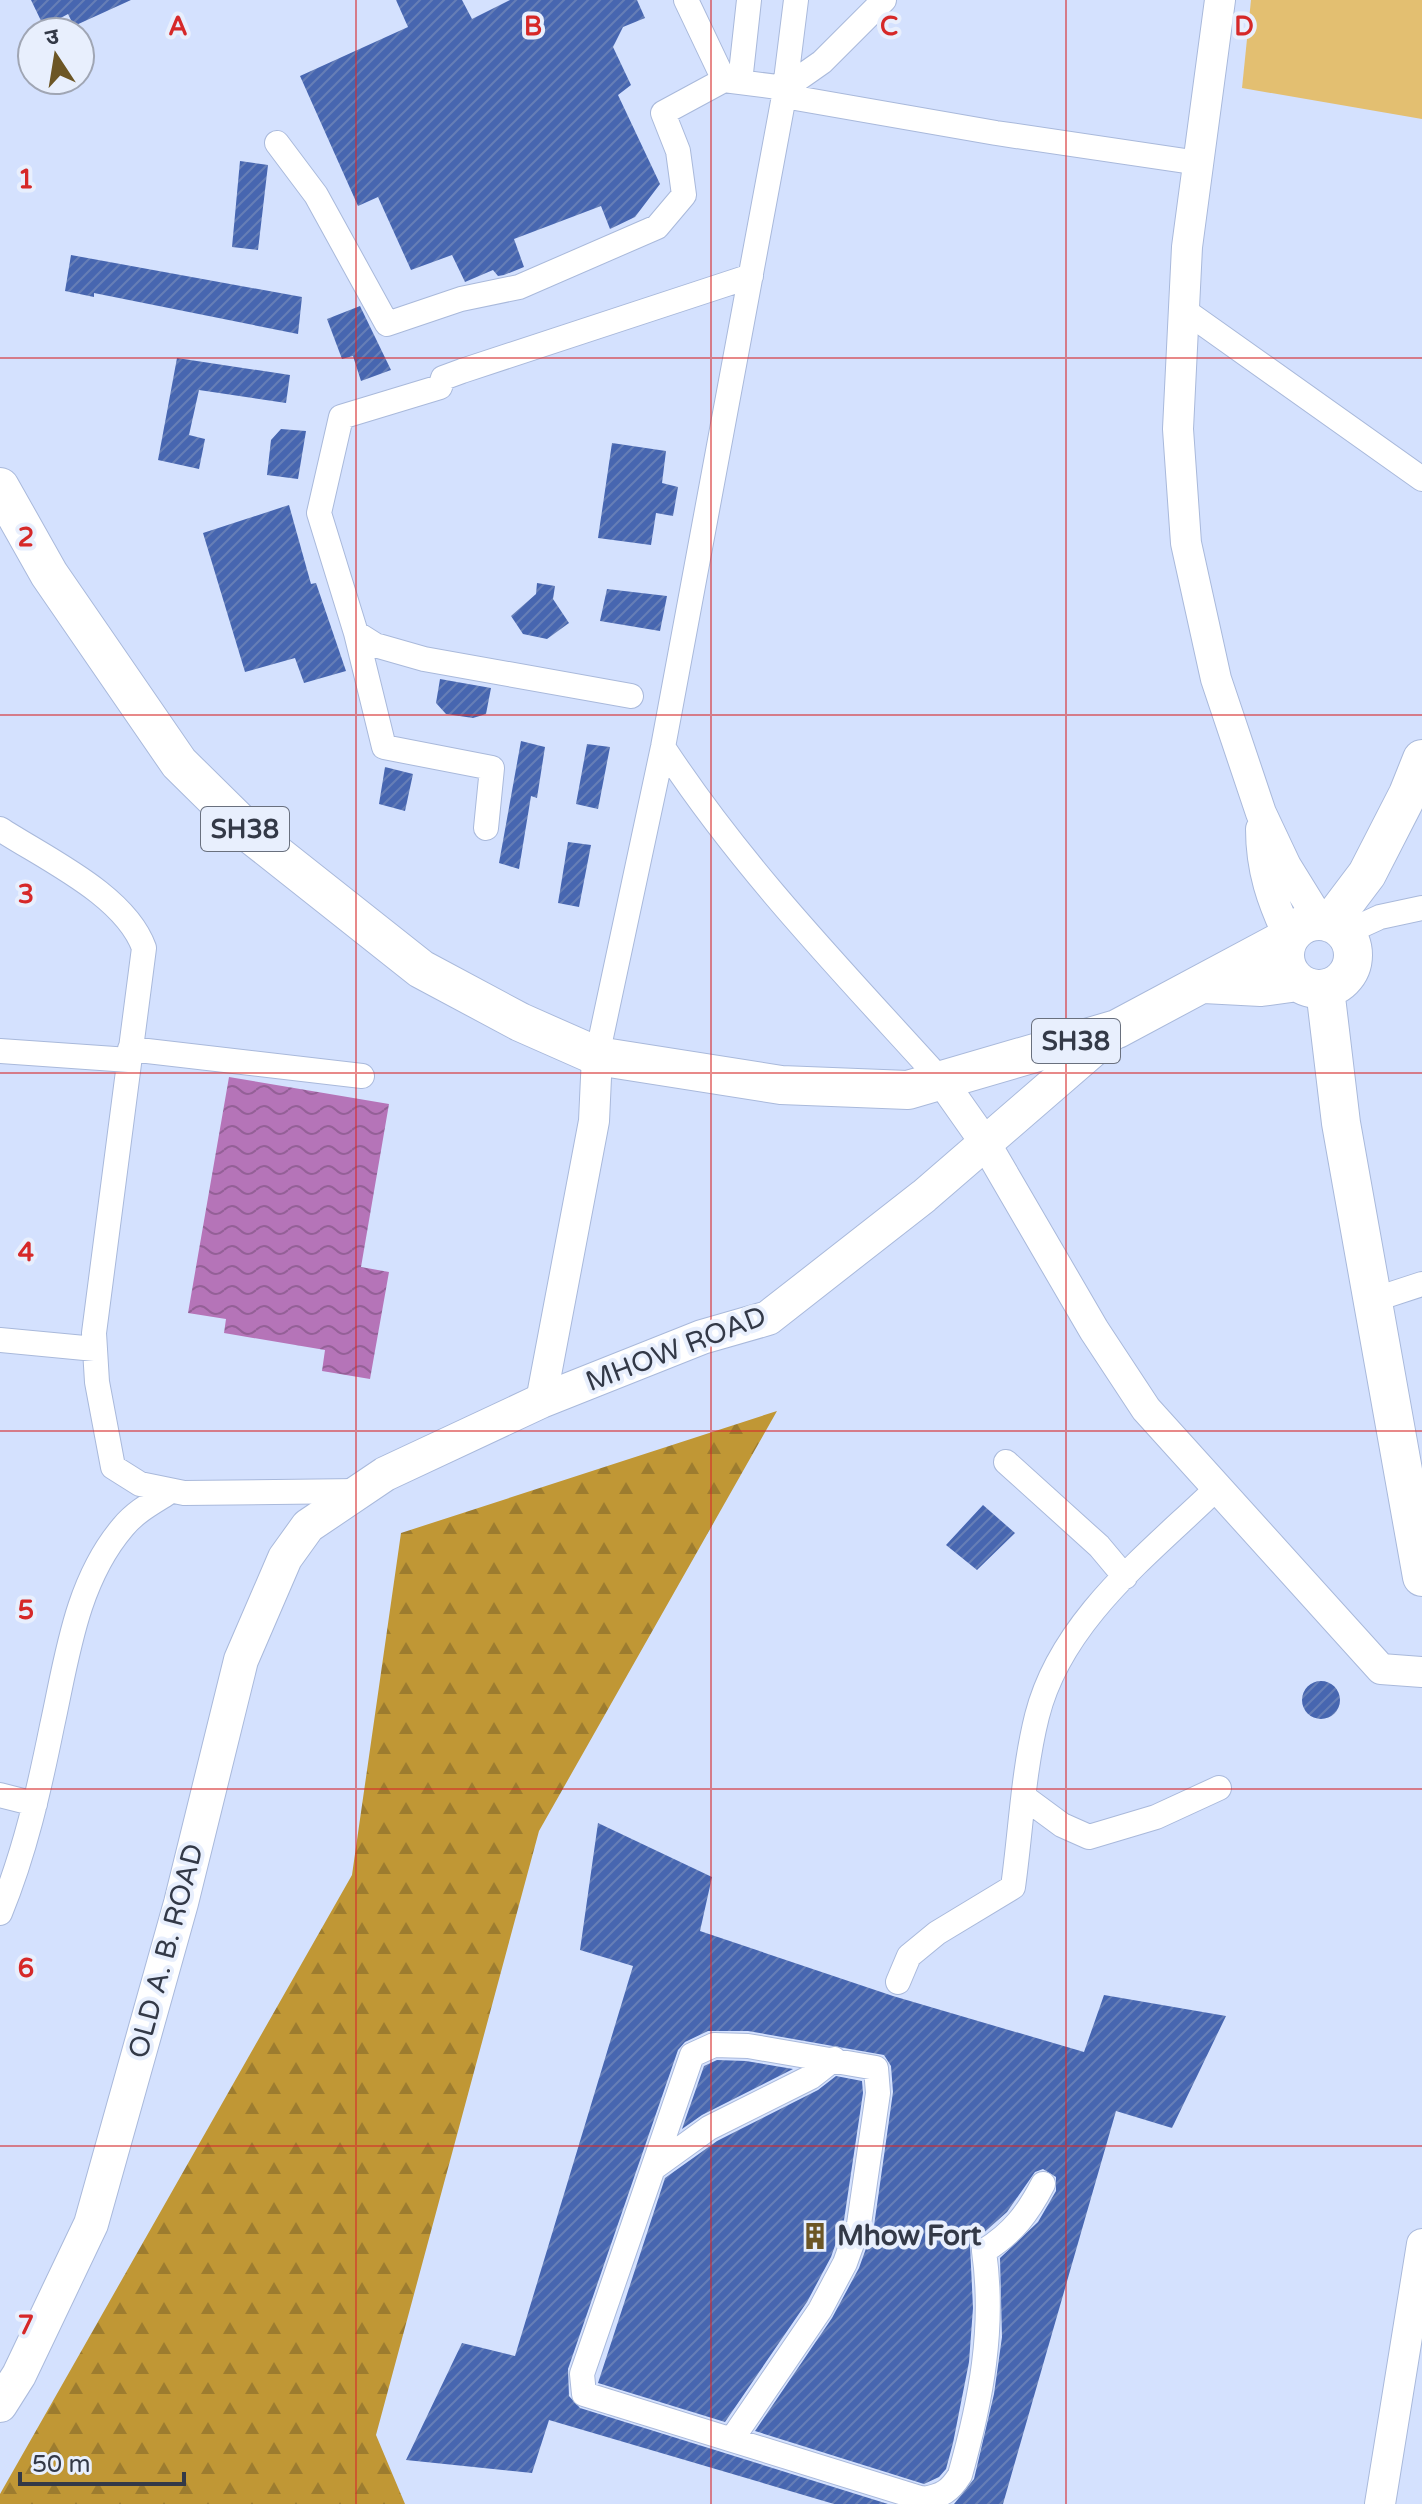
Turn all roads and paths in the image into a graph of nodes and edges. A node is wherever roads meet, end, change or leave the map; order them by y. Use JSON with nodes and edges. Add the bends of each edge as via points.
{"nodes":[{"id":1,"x":686,"y":0,"type":"edge"},
{"id":2,"x":749,"y":0,"type":"edge"},
{"id":3,"x":796,"y":0,"type":"edge"},
{"id":4,"x":884,"y":0,"type":"edge"},
{"id":5,"x":1220,"y":0,"type":"edge"},
{"id":6,"x":732,"y":81,"type":"junction"},
{"id":7,"x":785,"y":92,"type":"junction"},
{"id":8,"x":277,"y":143,"type":"dead end"},
{"id":9,"x":1199,"y":163,"type":"junction"},
{"id":10,"x":751,"y":276,"type":"junction"},
{"id":11,"x":1184,"y":310,"type":"junction"},
{"id":12,"x":1422,"y":479,"type":"edge"},
{"id":13,"x":0,"y":487,"type":"edge"},
{"id":14,"x":356,"y":633,"type":"junction"},
{"id":15,"x":631,"y":696,"type":"dead end"},
{"id":16,"x":663,"y":747,"type":"junction"},
{"id":17,"x":1422,"y":759,"type":"edge"},
{"id":18,"x":486,"y":828,"type":"dead end"},
{"id":19,"x":0,"y":829,"type":"edge"},
{"id":20,"x":1422,"y":908,"type":"edge"},
{"id":21,"x":1321,"y":929,"type":"junction"},
{"id":22,"x":1204,"y":984,"type":"junction"},
{"id":23,"x":1312,"y":986,"type":"junction"},
{"id":24,"x":1117,"y":1029,"type":"junction"},
{"id":25,"x":0,"y":1051,"type":"edge"},
{"id":26,"x":130,"y":1055,"type":"junction"},
{"id":27,"x":597,"y":1056,"type":"junction"},
{"id":28,"x":362,"y":1076,"type":"dead end"},
{"id":29,"x":941,"y":1080,"type":"junction"},
{"id":30,"x":984,"y":1141,"type":"junction"},
{"id":31,"x":1422,"y":1284,"type":"edge"},
{"id":32,"x":1373,"y":1300,"type":"junction"},
{"id":33,"x":0,"y":1340,"type":"edge"},
{"id":34,"x":95,"y":1349,"type":"junction"},
{"id":35,"x":541,"y":1401,"type":"junction"},
{"id":36,"x":1006,"y":1462,"type":"dead end"},
{"id":37,"x":1217,"y":1488,"type":"junction"},
{"id":38,"x":171,"y":1491,"type":"junction"},
{"id":39,"x":348,"y":1499,"type":"junction"},
{"id":40,"x":1125,"y":1577,"type":"junction"},
{"id":41,"x":1422,"y":1577,"type":"edge"},
{"id":42,"x":1422,"y":1672,"type":"edge"},
{"id":43,"x":1219,"y":1788,"type":"dead end"},
{"id":44,"x":0,"y":1795,"type":"edge"},
{"id":45,"x":1024,"y":1797,"type":"junction"},
{"id":46,"x":35,"y":1804,"type":"junction"},
{"id":47,"x":0,"y":1913,"type":"edge"},
{"id":48,"x":898,"y":1982,"type":"dead end"},
{"id":49,"x":834,"y":2059,"type":"junction"},
{"id":50,"x":655,"y":2167,"type":"junction"},
{"id":51,"x":1043,"y":2184,"type":"dead end"},
{"id":52,"x":1422,"y":2244,"type":"edge"},
{"id":53,"x":0,"y":2405,"type":"edge"},
{"id":54,"x":732,"y":2439,"type":"junction"},
{"id":55,"x":1380,"y":2504,"type":"edge"}],
"edges":[{"from":1,"to":6,"type":"street"},
{"from":2,"to":6,"type":"street"},
{"from":3,"to":7,"type":"street"},
{"from":4,"to":7,"type":"street"},
{"from":5,"to":9,"type":"street"},
{"from":6,"to":7,"type":"street"},
{"from":6,"to":8,"type":"street","via":[[663,113],[678,151],[684,195],[657,227],[519,287],[461,299],[387,324],[316,195]]},
{"from":7,"to":9,"type":"street","via":[[996,133]]},
{"from":7,"to":10,"type":"street"},
{"from":9,"to":11,"type":"street"},
{"from":10,"to":14,"type":"street","via":[[462,371],[443,378],[440,387],[341,417],[319,513]]},
{"from":10,"to":16,"type":"street"},
{"from":11,"to":12,"type":"street"},
{"from":11,"to":21,"type":"street","via":[[1178,429],[1186,543],[1216,679],[1261,813],[1261,858],[1269,894]]},
{"from":13,"to":27,"type":"main road","number":"SH38","via":[[49,574],[179,763],[253,836],[421,969]]},
{"from":14,"to":15,"type":"street","via":[[375,645],[424,659]]},
{"from":14,"to":18,"type":"street","via":[[384,747],[492,768]]},
{"from":16,"to":27,"type":"street"},
{"from":16,"to":29,"type":"street","via":[[706,813]]},
{"from":17,"to":21,"type":"main road","via":[[1367,874]]},
{"from":19,"to":26,"type":"street","via":[[112,903],[137,928],[144,948]]},
{"from":20,"to":21,"type":"street"},
{"from":21,"to":22,"type":"main road","number":"SH38"},
{"from":21,"to":23,"type":"main road","via":[[1286,966]]},
{"from":21,"to":23,"type":"main road","via":[[1351,944],[1351,967],[1345,977]]},
{"from":22,"to":23,"type":"main road"},
{"from":22,"to":24,"type":"main road","number":"SH38"},
{"from":23,"to":32,"type":"main road"},
{"from":24,"to":29,"type":"main road","number":"SH38"},
{"from":24,"to":30,"type":"main road","name":"MHOW ROAD"},
{"from":25,"to":26,"type":"street"},
{"from":26,"to":28,"type":"street"},
{"from":26,"to":34,"type":"street","via":[[96,1304]]},
{"from":27,"to":29,"type":"main road","number":"SH38","via":[[781,1085],[908,1090]]},
{"from":27,"to":35,"type":"street","via":[[594,1121]]},
{"from":29,"to":30,"type":"street"},
{"from":30,"to":35,"type":"main road","name":"MHOW ROAD","via":[[924,1196],[768,1318],[702,1337]]},
{"from":30,"to":37,"type":"street","via":[[1146,1409]]},
{"from":31,"to":32,"type":"street"},
{"from":32,"to":41,"type":"main road"},
{"from":33,"to":34,"type":"street"},
{"from":34,"to":38,"type":"street","via":[[113,1467],[140,1484]]},
{"from":35,"to":39,"type":"main road","name":"MHOW ROAD","via":[[385,1474]]},
{"from":36,"to":40,"type":"street","via":[[1099,1546]]},
{"from":37,"to":40,"type":"street"},
{"from":37,"to":42,"type":"street","via":[[1381,1669]]},
{"from":38,"to":39,"type":"street"},
{"from":38,"to":46,"type":"street","via":[[122,1528],[87,1587]]},
{"from":39,"to":53,"type":"main road","name":"OLD A. B. ROAD","via":[[308,1526],[285,1558],[241,1660],[181,1903],[91,2224]]},
{"from":40,"to":45,"type":"street","via":[[1078,1631],[1053,1671],[1038,1714]]},
{"from":43,"to":45,"type":"street","via":[[1156,1817],[1089,1837]]},
{"from":44,"to":46,"type":"street"},
{"from":45,"to":48,"type":"street","via":[[1013,1887],[909,1956]]},
{"from":46,"to":47,"type":"street"},
{"from":49,"to":50,"type":"street","via":[[811,2077],[709,2128]]},
{"from":49,"to":50,"type":"street","via":[[714,2045],[692,2055]]},
{"from":49,"to":54,"type":"street","via":[[876,2068],[878,2093],[859,2224],[820,2310]]},
{"from":50,"to":54,"type":"street","via":[[582,2374],[584,2394]]},
{"from":51,"to":54,"type":"street","via":[[1027,2215],[984,2251],[990,2292],[986,2366],[960,2475],[951,2490],[923,2499]]},
{"from":52,"to":55,"type":"street"}]}
